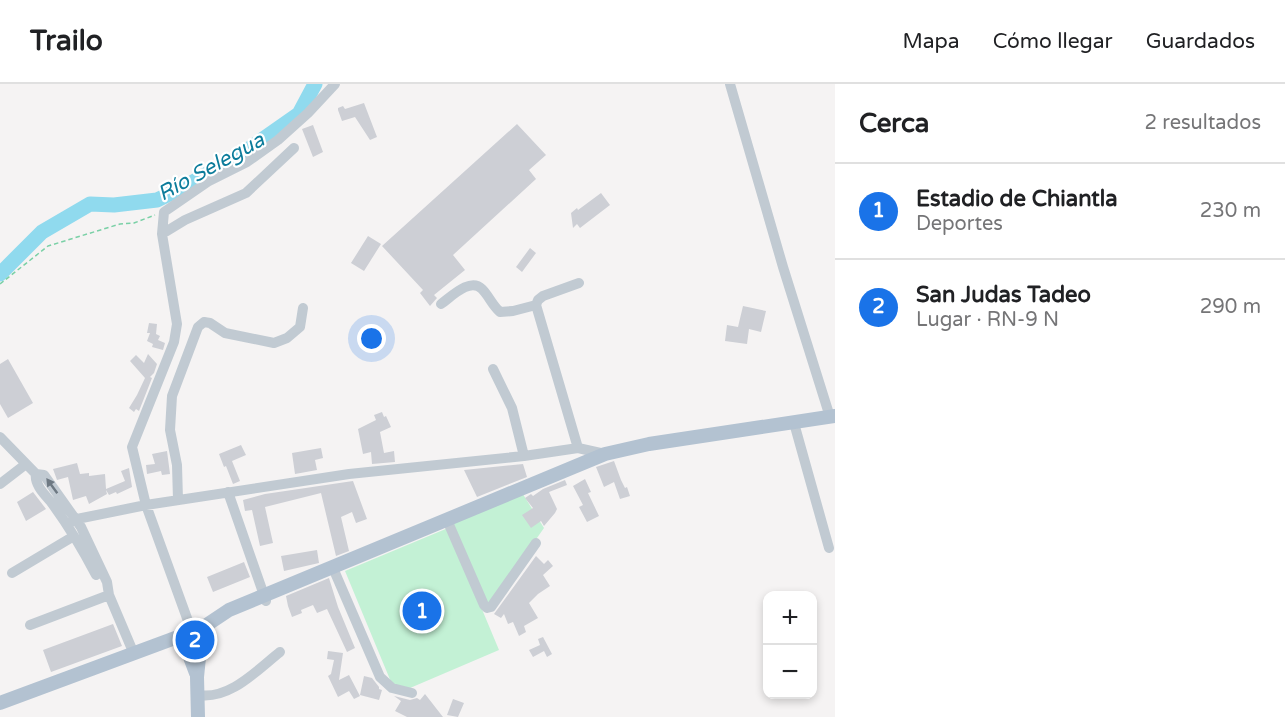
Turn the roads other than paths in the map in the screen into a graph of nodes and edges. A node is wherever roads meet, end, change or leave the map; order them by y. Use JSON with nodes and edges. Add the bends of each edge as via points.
{"nodes":[{"id":1,"x":335,"y":84,"type":"edge"},
{"id":2,"x":730,"y":84,"type":"edge"},
{"id":3,"x":294,"y":148,"type":"dead end"},
{"id":4,"x":162,"y":234,"type":"junction"},
{"id":5,"x":579,"y":283,"type":"dead end"},
{"id":6,"x":441,"y":304,"type":"dead end"},
{"id":7,"x":536,"y":305,"type":"junction"},
{"id":8,"x":303,"y":308,"type":"dead end"},
{"id":9,"x":494,"y":369,"type":"dead end"},
{"id":10,"x":833,"y":416,"type":"edge"},
{"id":11,"x":794,"y":423,"type":"junction"},
{"id":12,"x":0,"y":437,"type":"edge"},
{"id":13,"x":578,"y":448,"type":"junction"},
{"id":14,"x":605,"y":454,"type":"junction"},
{"id":15,"x":524,"y":456,"type":"junction"},
{"id":16,"x":26,"y":464,"type":"junction"},
{"id":17,"x":0,"y":484,"type":"edge"},
{"id":18,"x":228,"y":492,"type":"junction"},
{"id":19,"x":178,"y":500,"type":"junction"},
{"id":20,"x":146,"y":505,"type":"junction"},
{"id":21,"x":447,"y":520,"type":"junction"},
{"id":22,"x":72,"y":521,"type":"junction"},
{"id":23,"x":74,"y":536,"type":"junction"},
{"id":24,"x":536,"y":543,"type":"dead end"},
{"id":25,"x":829,"y":548,"type":"dead end"},
{"id":26,"x":333,"y":568,"type":"junction"},
{"id":27,"x":12,"y":573,"type":"dead end"},
{"id":28,"x":109,"y":594,"type":"junction"},
{"id":29,"x":265,"y":598,"type":"junction"},
{"id":30,"x":30,"y":625,"type":"dead end"},
{"id":31,"x":192,"y":632,"type":"junction"},
{"id":32,"x":280,"y":652,"type":"dead end"},
{"id":33,"x":134,"y":654,"type":"junction"},
{"id":34,"x":197,"y":677,"type":"junction"},
{"id":35,"x":412,"y":693,"type":"dead end"},
{"id":36,"x":198,"y":695,"type":"junction"},
{"id":37,"x":0,"y":703,"type":"edge"},
{"id":38,"x":198,"y":717,"type":"edge"}],
"edges":[{"from":1,"to":4,"type":"street","via":[[278,140],[164,212]]},
{"from":2,"to":10,"type":"street","via":[[783,267]]},
{"from":3,"to":4,"type":"street","via":[[246,194]]},
{"from":4,"to":20,"type":"street","via":[[177,324],[174,342],[132,447]]},
{"from":5,"to":7,"type":"street","via":[[543,296]]},
{"from":6,"to":7,"type":"street","via":[[467,286],[476,285],[500,312]]},
{"from":7,"to":13,"type":"street"},
{"from":8,"to":19,"type":"street","via":[[300,327],[274,343],[225,333],[210,323],[198,327],[172,396],[170,430]]},
{"from":9,"to":15,"type":"street","via":[[512,408]]},
{"from":10,"to":11,"type":"main road"},
{"from":11,"to":14,"type":"main road"},
{"from":11,"to":25,"type":"street"},
{"from":12,"to":16,"type":"street"},
{"from":13,"to":14,"type":"street"},
{"from":13,"to":15,"type":"street"},
{"from":14,"to":21,"type":"main road"},
{"from":15,"to":18,"type":"street","via":[[349,474]]},
{"from":16,"to":17,"type":"street"},
{"from":16,"to":22,"type":"street","via":[[36,474],[44,475]]},
{"from":18,"to":19,"type":"street"},
{"from":18,"to":29,"type":"street"},
{"from":19,"to":20,"type":"street"},
{"from":20,"to":22,"type":"street"},
{"from":20,"to":31,"type":"street"},
{"from":21,"to":24,"type":"street","via":[[487,608]]},
{"from":21,"to":26,"type":"main road"},
{"from":22,"to":23,"type":"street"},
{"from":22,"to":28,"type":"street","via":[[107,582]]},
{"from":23,"to":27,"type":"street"},
{"from":23,"to":28,"type":"street"},
{"from":26,"to":29,"type":"main road","via":[[327,575]]},
{"from":26,"to":35,"type":"street","via":[[380,677],[392,688]]},
{"from":28,"to":30,"type":"street"},
{"from":28,"to":33,"type":"street"},
{"from":29,"to":31,"type":"main road"},
{"from":31,"to":33,"type":"main road"},
{"from":31,"to":34,"type":"main road"},
{"from":31,"to":34,"type":"main road"},
{"from":32,"to":36,"type":"street","via":[[224,694]]},
{"from":33,"to":37,"type":"main road"},
{"from":34,"to":36,"type":"main road"},
{"from":36,"to":38,"type":"main road"}]}
